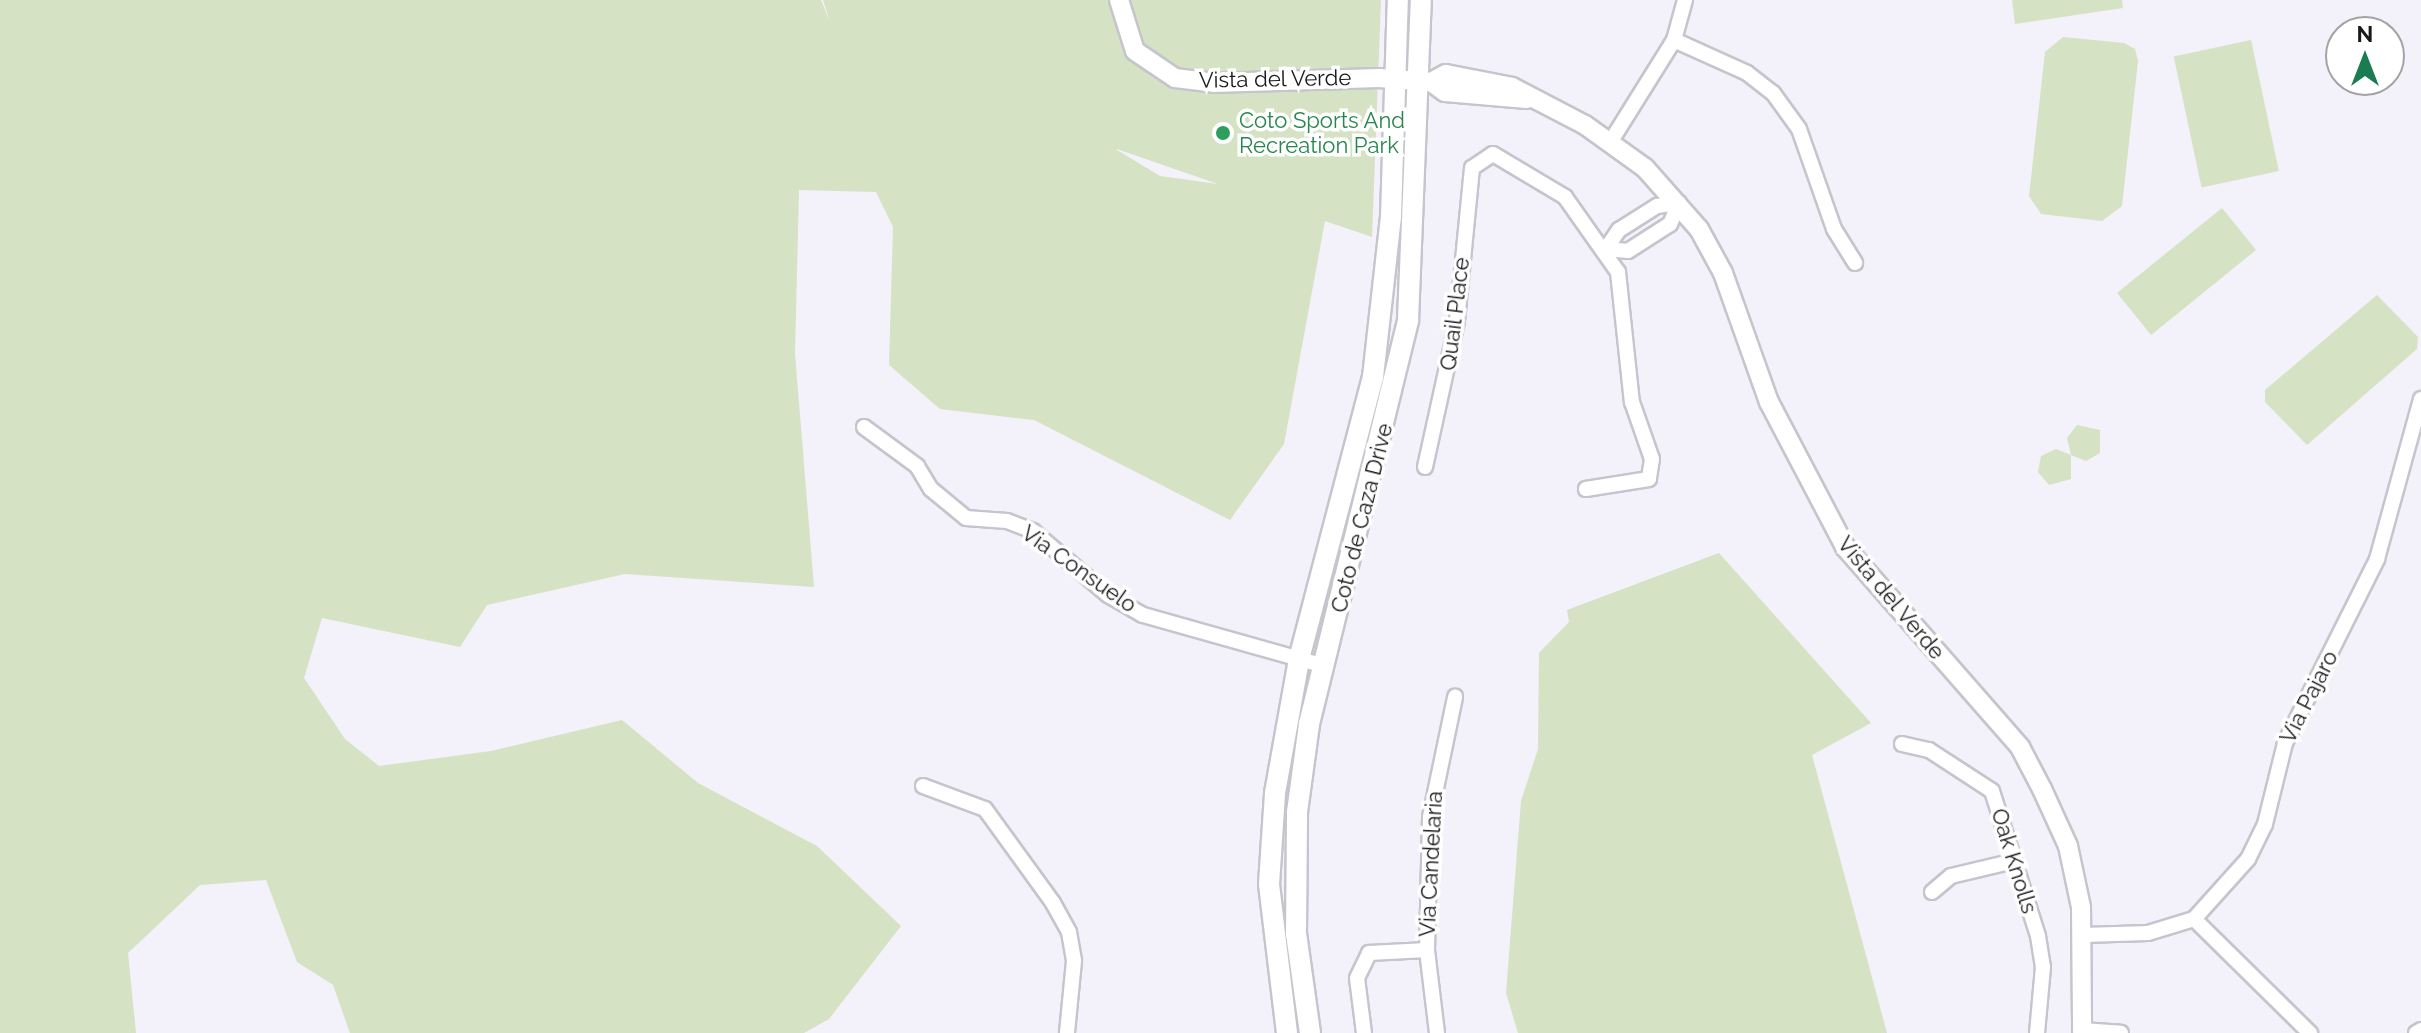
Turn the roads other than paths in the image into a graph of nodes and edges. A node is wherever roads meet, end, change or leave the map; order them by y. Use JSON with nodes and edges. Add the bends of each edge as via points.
{"nodes":[{"id":1,"x":1119,"y":0,"type":"edge"},
{"id":2,"x":1398,"y":0,"type":"edge"},
{"id":3,"x":1421,"y":0,"type":"edge"},
{"id":4,"x":1685,"y":0,"type":"edge"},
{"id":5,"x":1674,"y":40,"type":"junction"},
{"id":6,"x":1396,"y":79,"type":"junction"},
{"id":7,"x":1425,"y":82,"type":"junction"},
{"id":8,"x":1611,"y":141,"type":"junction"},
{"id":9,"x":1679,"y":203,"type":"junction"},
{"id":10,"x":1606,"y":249,"type":"junction"},
{"id":11,"x":1855,"y":263,"type":"dead end"},
{"id":12,"x":2421,"y":399,"type":"edge"},
{"id":13,"x":864,"y":427,"type":"dead end"},
{"id":14,"x":1425,"y":467,"type":"dead end"},
{"id":15,"x":1586,"y":489,"type":"dead end"},
{"id":16,"x":1299,"y":659,"type":"junction"},
{"id":17,"x":1324,"y":666,"type":"junction"},
{"id":18,"x":1455,"y":697,"type":"dead end"},
{"id":19,"x":1902,"y":744,"type":"dead end"},
{"id":20,"x":923,"y":786,"type":"dead end"},
{"id":21,"x":2014,"y":861,"type":"junction"},
{"id":22,"x":1932,"y":892,"type":"dead end"},
{"id":23,"x":2194,"y":919,"type":"junction"},
{"id":24,"x":2084,"y":935,"type":"junction"},
{"id":25,"x":1427,"y":950,"type":"junction"},
{"id":26,"x":2082,"y":1032,"type":"edge"},
{"id":27,"x":1067,"y":1033,"type":"edge"},
{"id":28,"x":1287,"y":1033,"type":"edge"},
{"id":29,"x":1310,"y":1033,"type":"edge"},
{"id":30,"x":1364,"y":1033,"type":"edge"},
{"id":31,"x":1437,"y":1033,"type":"edge"},
{"id":32,"x":2037,"y":1033,"type":"edge"},
{"id":33,"x":2121,"y":1033,"type":"edge"},
{"id":34,"x":2310,"y":1033,"type":"edge"}],
"edges":[{"from":1,"to":6,"type":"street","name":"Vista del Verde","via":[[1135,51],[1175,78]]},
{"from":2,"to":6,"type":"main road","name":"Coto de Caza Drive"},
{"from":3,"to":7,"type":"main road","name":"Coto de Caza Drive"},
{"from":4,"to":5,"type":"street"},
{"from":5,"to":8,"type":"street"},
{"from":5,"to":11,"type":"street","via":[[1747,73],[1773,93],[1799,129],[1834,229]]},
{"from":6,"to":7,"type":"street","name":"Vista del Verde"},
{"from":6,"to":16,"type":"main road","name":"Coto de Caza Drive","via":[[1391,217],[1373,377]]},
{"from":7,"to":8,"type":"street","name":"Vista del Verde","via":[[1445,92],[1527,99]]},
{"from":7,"to":17,"type":"main road","name":"Coto de Caza Drive","via":[[1408,320]]},
{"from":8,"to":9,"type":"street","name":"Vista del Verde"},
{"from":9,"to":10,"type":"street","via":[[1657,206],[1619,230]]},
{"from":9,"to":10,"type":"street","via":[[1670,224],[1628,251]]},
{"from":9,"to":24,"type":"street","name":"Vista del Verde","via":[[1723,273],[1769,402],[1845,547],[2020,747],[2068,846]]},
{"from":10,"to":14,"type":"street","name":"Quail Place","via":[[1565,197],[1509,159],[1485,154],[1476,160],[1449,372]]},
{"from":10,"to":15,"type":"street","via":[[1626,302],[1632,402],[1652,459],[1649,479]]},
{"from":12,"to":23,"type":"street","name":"Via Pajaro","via":[[2377,559],[2285,743],[2265,824],[2230,887]]},
{"from":13,"to":16,"type":"street","name":"Via Consuelo","via":[[917,466],[931,489],[966,518],[1007,521],[1033,531],[1108,595],[1143,615]]},
{"from":16,"to":17,"type":"street","name":"Via Consuelo"},
{"from":16,"to":28,"type":"main road","name":"Coto de Caza Drive","via":[[1270,842],[1274,950]]},
{"from":17,"to":29,"type":"main road","name":"Coto de Caza Drive","via":[[1302,766],[1294,860]]},
{"from":18,"to":25,"type":"street","name":"Via Candelaria","via":[[1430,817]]},
{"from":19,"to":21,"type":"street","name":"Oak Knolls","via":[[1929,750],[1992,791]]},
{"from":20,"to":27,"type":"street","via":[[985,809],[1053,903],[1069,932],[1074,961]]},
{"from":21,"to":22,"type":"street","via":[[1951,876]]},
{"from":21,"to":32,"type":"street","name":"Oak Knolls","via":[[2043,967]]},
{"from":23,"to":24,"type":"street","name":"Via Pajaro","via":[[2148,933]]},
{"from":23,"to":34,"type":"street"},
{"from":24,"to":26,"type":"street","name":"Vista del Verde"},
{"from":25,"to":30,"type":"street","via":[[1369,953],[1357,978]]},
{"from":25,"to":31,"type":"street","name":"Via Candelaria"},
{"from":26,"to":33,"type":"street"}]}
